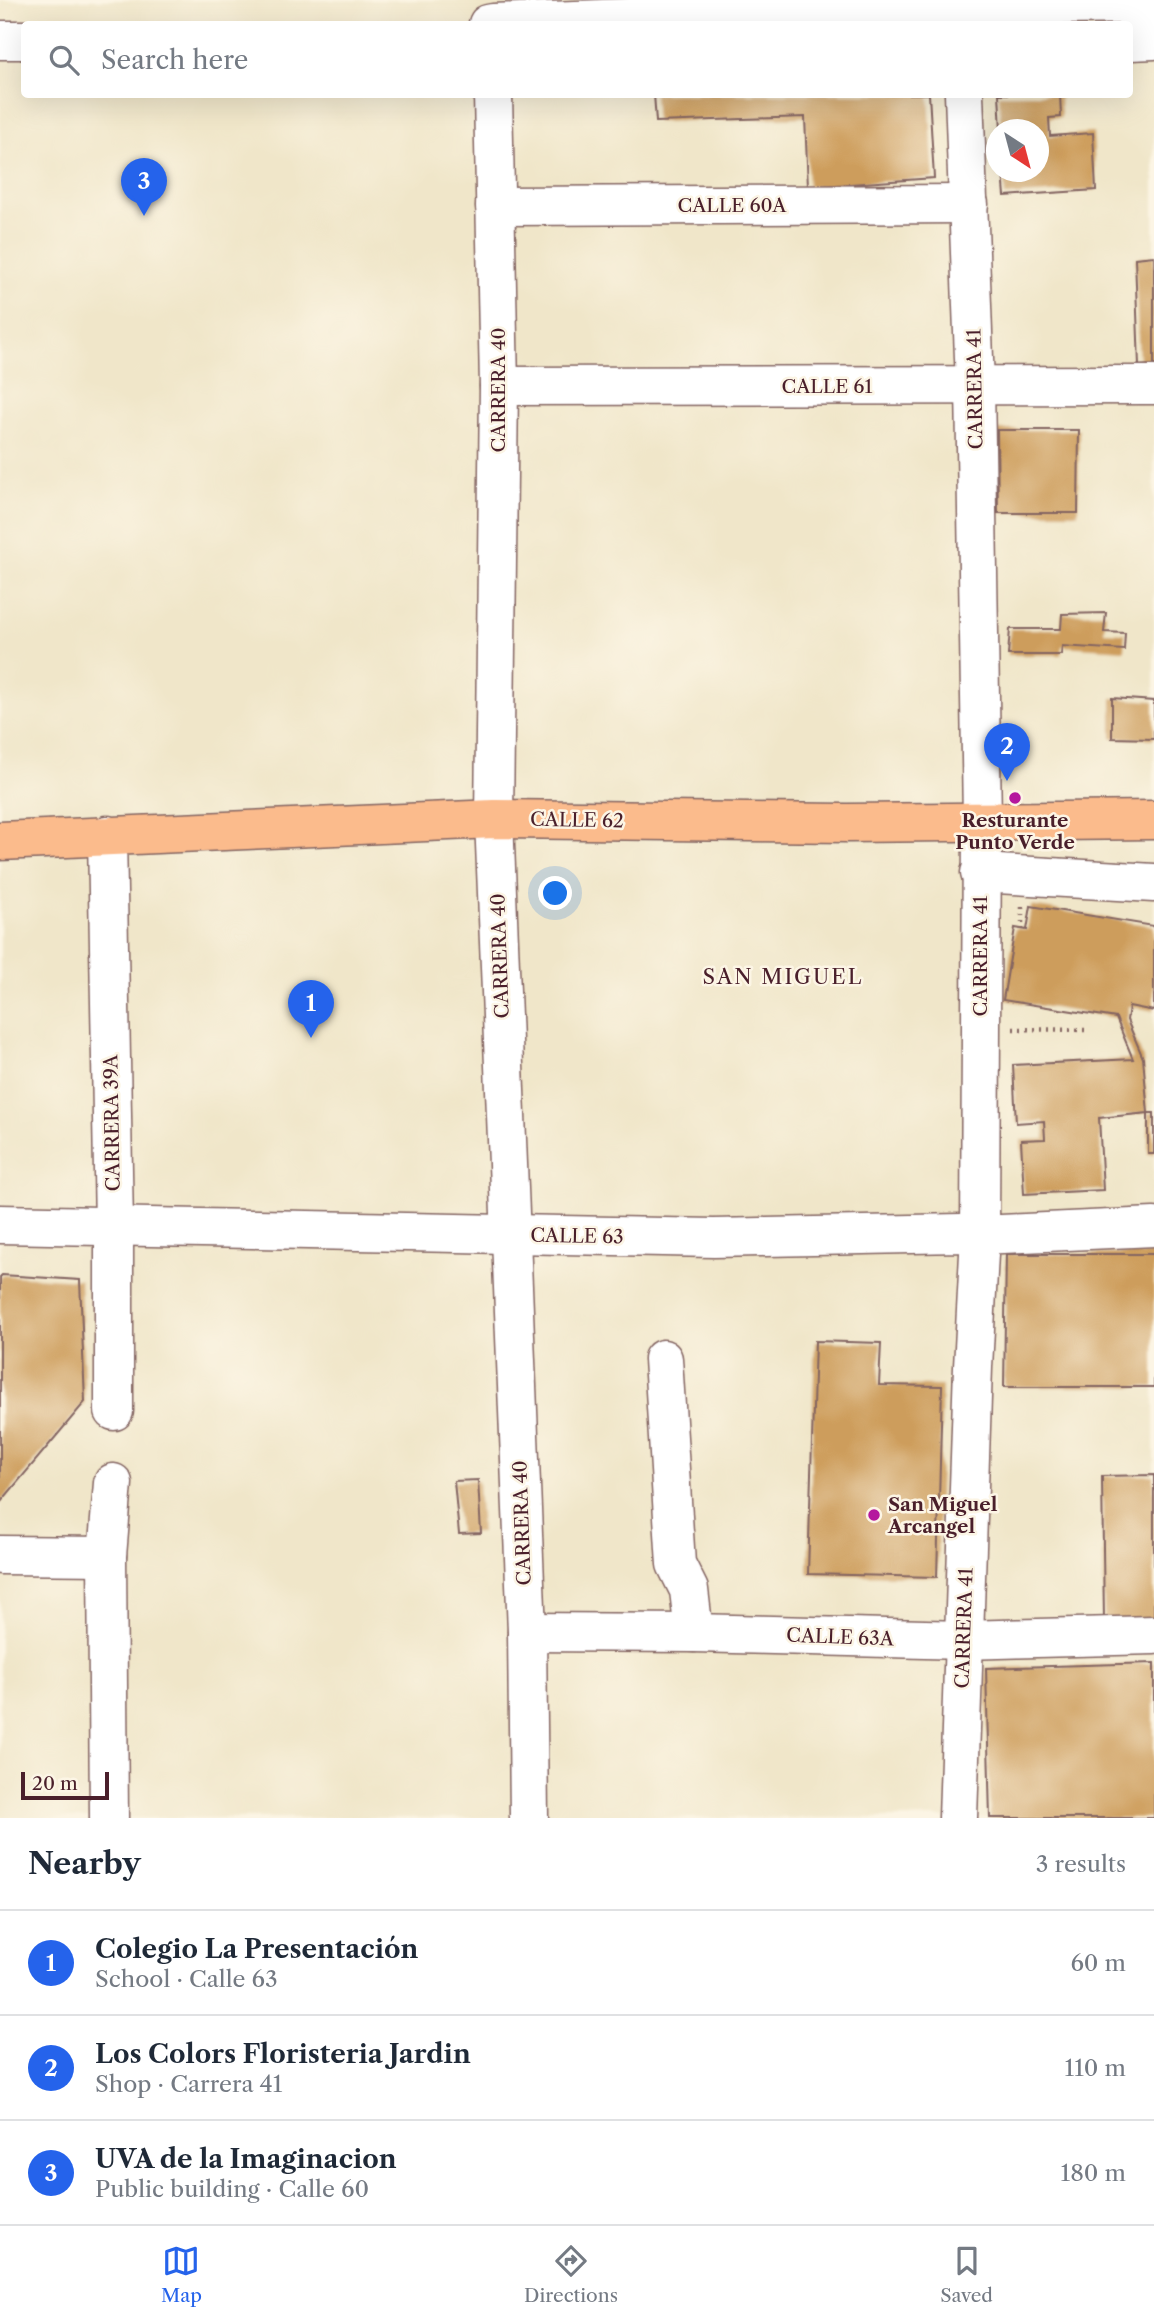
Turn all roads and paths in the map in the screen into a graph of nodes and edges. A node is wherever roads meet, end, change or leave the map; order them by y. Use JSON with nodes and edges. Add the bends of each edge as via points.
{"nodes":[{"id":1,"x":1154,"y":4,"type":"edge"},
{"id":2,"x":958,"y":10,"type":"edge"},
{"id":3,"x":709,"y":13,"type":"edge"},
{"id":4,"x":491,"y":18,"type":"edge"},
{"id":5,"x":0,"y":40,"type":"edge"},
{"id":6,"x":21,"y":40,"type":"edge"},
{"id":7,"x":1154,"y":40,"type":"edge"},
{"id":8,"x":1133,"y":41,"type":"edge"},
{"id":9,"x":494,"y":98,"type":"edge"},
{"id":10,"x":964,"y":98,"type":"edge"},
{"id":11,"x":969,"y":204,"type":"junction"},
{"id":12,"x":495,"y":206,"type":"junction"},
{"id":13,"x":975,"y":384,"type":"junction"},
{"id":14,"x":1154,"y":385,"type":"edge"},
{"id":15,"x":499,"y":386,"type":"junction"},
{"id":16,"x":494,"y":819,"type":"junction"},
{"id":17,"x":982,"y":820,"type":"junction"},
{"id":18,"x":1154,"y":820,"type":"edge"},
{"id":19,"x":107,"y":835,"type":"junction"},
{"id":20,"x":0,"y":841,"type":"edge"},
{"id":21,"x":981,"y":873,"type":"junction"},
{"id":22,"x":1154,"y":883,"type":"edge"},
{"id":23,"x":1010,"y":1029,"type":"dead end"},
{"id":24,"x":1087,"y":1030,"type":"dead end"},
{"id":25,"x":0,"y":1224,"type":"edge"},
{"id":26,"x":114,"y":1227,"type":"junction"},
{"id":27,"x":1154,"y":1227,"type":"edge"},
{"id":28,"x":512,"y":1234,"type":"junction"},
{"id":29,"x":980,"y":1235,"type":"junction"},
{"id":30,"x":663,"y":1359,"type":"dead end"},
{"id":31,"x":114,"y":1411,"type":"dead end"},
{"id":32,"x":113,"y":1483,"type":"dead end"},
{"id":33,"x":0,"y":1555,"type":"edge"},
{"id":34,"x":107,"y":1556,"type":"junction"},
{"id":35,"x":527,"y":1632,"type":"junction"},
{"id":36,"x":694,"y":1633,"type":"junction"},
{"id":37,"x":1154,"y":1635,"type":"edge"},
{"id":38,"x":963,"y":1640,"type":"junction"},
{"id":39,"x":109,"y":1818,"type":"edge"},
{"id":40,"x":529,"y":1818,"type":"edge"},
{"id":41,"x":957,"y":1818,"type":"edge"}],
"edges":[{"from":1,"to":2,"type":"street"},
{"from":2,"to":3,"type":"street"},
{"from":3,"to":4,"type":"street"},
{"from":5,"to":6,"type":"street"},
{"from":7,"to":8,"type":"street"},
{"from":9,"to":12,"type":"street","name":"CARRERA 40"},
{"from":10,"to":11,"type":"street","name":"CARRERA 41"},
{"from":11,"to":12,"type":"street","name":"CALLE 60A"},
{"from":11,"to":13,"type":"street","name":"CARRERA 41"},
{"from":12,"to":15,"type":"street","name":"CARRERA 40"},
{"from":13,"to":14,"type":"street","name":"CALLE 61"},
{"from":13,"to":15,"type":"street","name":"CALLE 61"},
{"from":13,"to":17,"type":"street","name":"CARRERA 41"},
{"from":15,"to":16,"type":"street","name":"CARRERA 40"},
{"from":16,"to":17,"type":"main road","name":"CALLE 62"},
{"from":16,"to":19,"type":"main road","name":"CALLE 62"},
{"from":16,"to":28,"type":"street","name":"CARRERA 40"},
{"from":17,"to":18,"type":"main road","name":"CALLE 62"},
{"from":17,"to":21,"type":"street","name":"CARRERA 41"},
{"from":19,"to":20,"type":"main road","name":"CALLE 62"},
{"from":19,"to":26,"type":"street","name":"CARRERA 39A"},
{"from":21,"to":22,"type":"street"},
{"from":21,"to":29,"type":"street","name":"CARRERA 41"},
{"from":23,"to":24,"type":"path"},
{"from":25,"to":26,"type":"street","name":"CALLE 63"},
{"from":26,"to":28,"type":"street","name":"CALLE 63"},
{"from":26,"to":31,"type":"street","name":"CARRERA 39A"},
{"from":27,"to":29,"type":"street","name":"CALLE 63"},
{"from":28,"to":29,"type":"street","name":"CALLE 63","via":[[714,1238]]},
{"from":28,"to":35,"type":"street","name":"CARRERA 40"},
{"from":29,"to":38,"type":"street","name":"CARRERA 41"},
{"from":30,"to":36,"type":"street","via":[[676,1564],[689,1590]]},
{"from":32,"to":34,"type":"street"},
{"from":33,"to":34,"type":"street"},
{"from":34,"to":39,"type":"street"},
{"from":35,"to":36,"type":"street","name":"CALLE 63A"},
{"from":35,"to":40,"type":"street","name":"CARRERA 40"},
{"from":36,"to":38,"type":"street","name":"CALLE 63A"},
{"from":37,"to":38,"type":"street","name":"CALLE 63A"},
{"from":38,"to":41,"type":"street","name":"CARRERA 41"}]}
